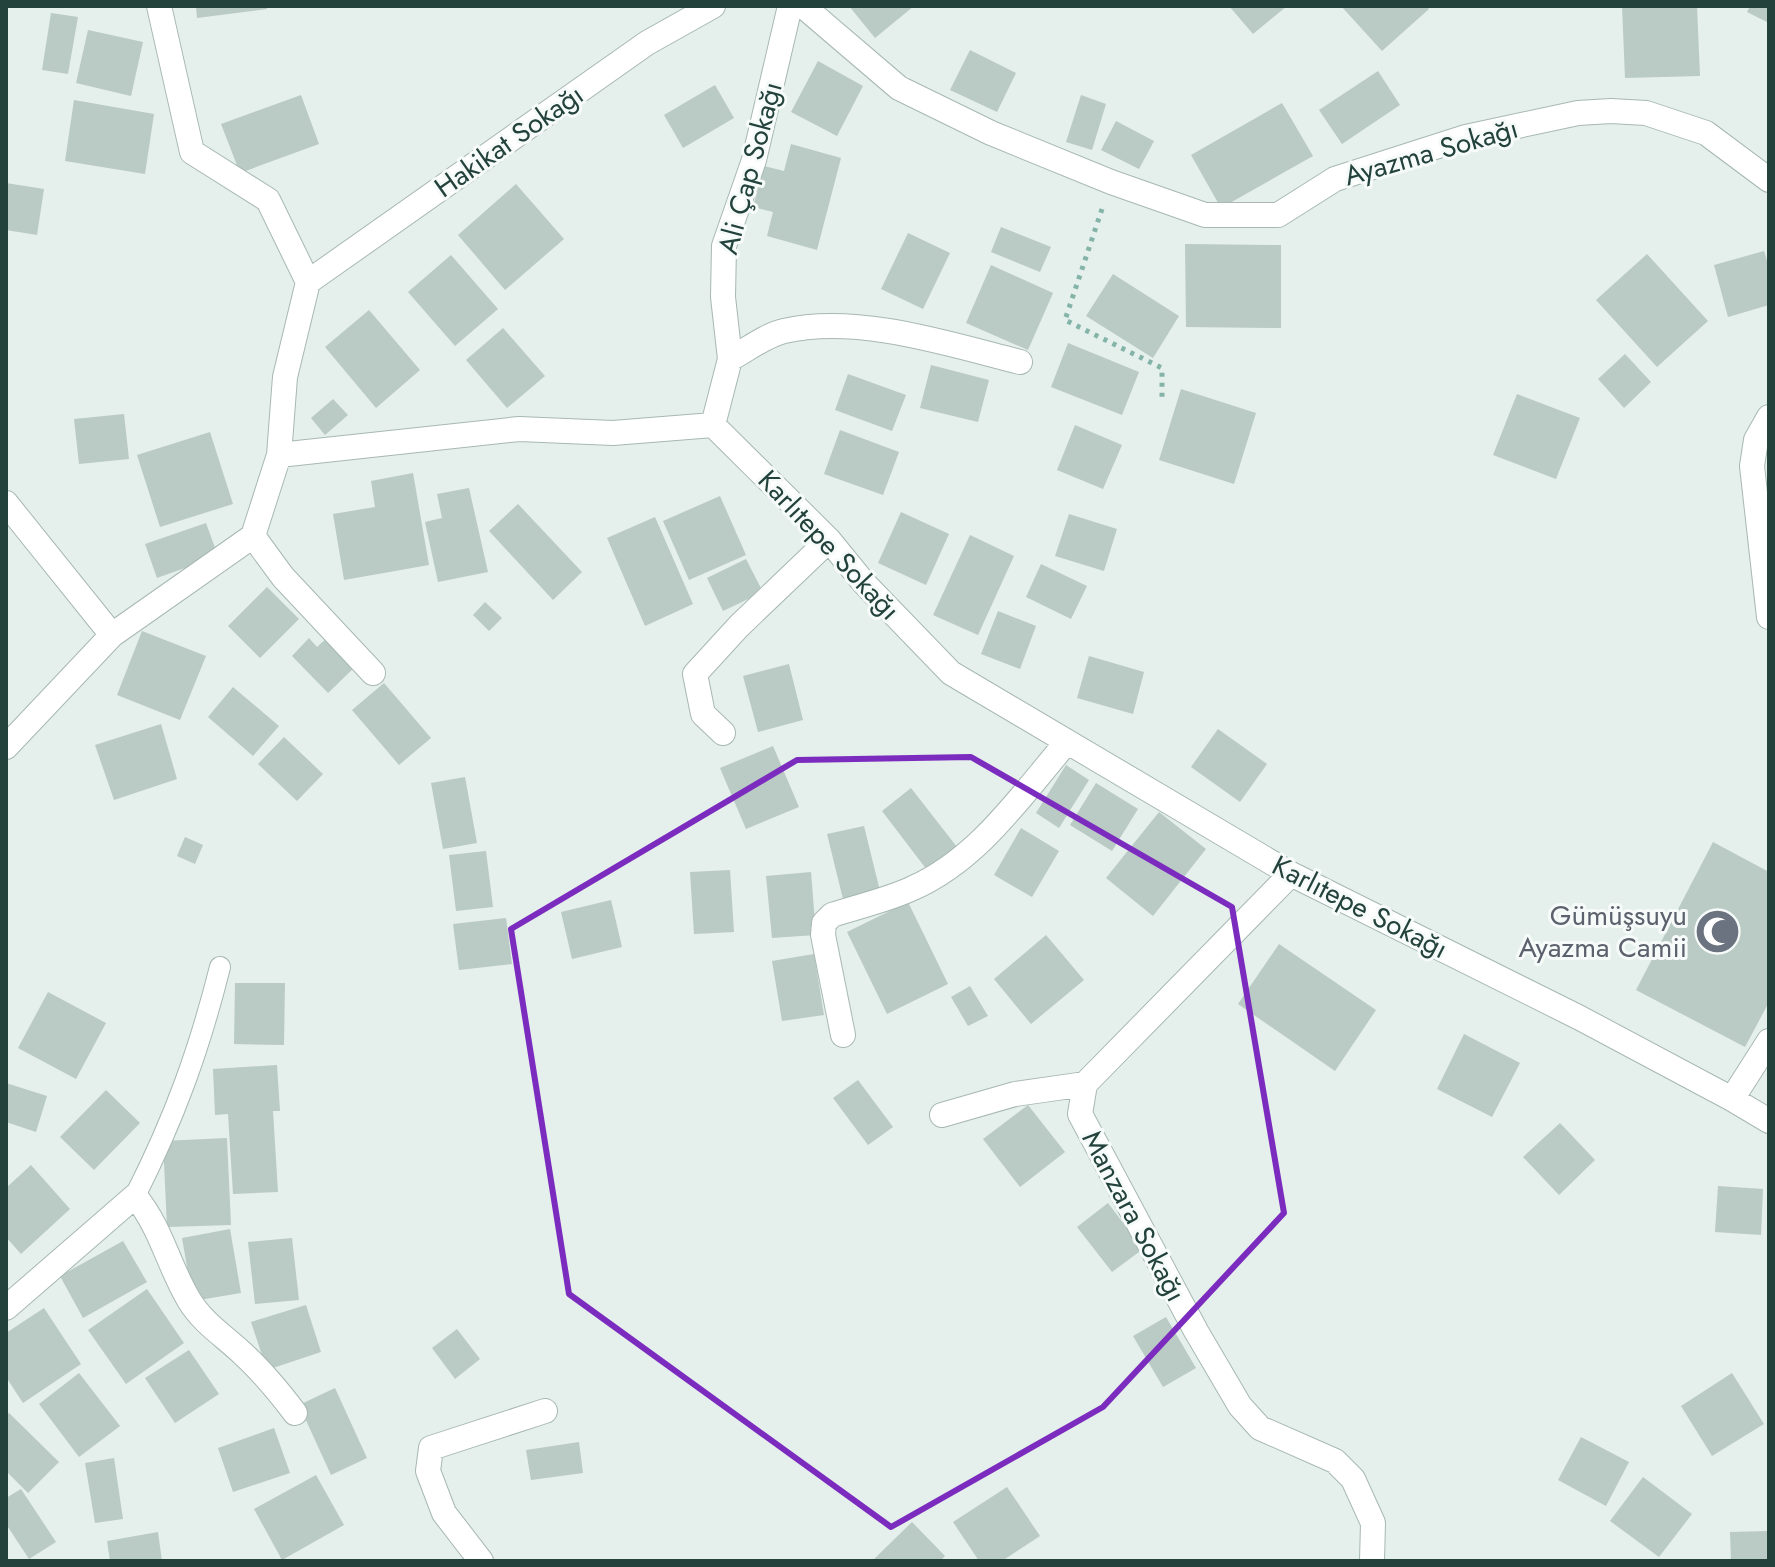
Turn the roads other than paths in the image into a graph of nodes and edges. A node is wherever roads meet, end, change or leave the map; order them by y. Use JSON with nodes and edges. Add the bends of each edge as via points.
{"nodes":[{"id":1,"x":159,"y":6,"type":"edge"},
{"id":2,"x":713,"y":6,"type":"edge"},
{"id":3,"x":790,"y":6,"type":"edge"},
{"id":4,"x":803,"y":6,"type":"edge"},
{"id":5,"x":1769,"y":180,"type":"edge"},
{"id":6,"x":308,"y":282,"type":"junction"},
{"id":7,"x":730,"y":359,"type":"junction"},
{"id":8,"x":1020,"y":362,"type":"dead end"},
{"id":9,"x":1769,"y":417,"type":"edge"},
{"id":10,"x":713,"y":425,"type":"junction"},
{"id":11,"x":279,"y":455,"type":"junction"},
{"id":12,"x":6,"y":503,"type":"edge"},
{"id":13,"x":253,"y":536,"type":"junction"},
{"id":14,"x":829,"y":540,"type":"junction"},
{"id":15,"x":1769,"y":617,"type":"edge"},
{"id":16,"x":112,"y":635,"type":"junction"},
{"id":17,"x":373,"y":673,"type":"dead end"},
{"id":18,"x":723,"y":733,"type":"dead end"},
{"id":19,"x":1067,"y":742,"type":"junction"},
{"id":20,"x":6,"y":747,"type":"edge"},
{"id":21,"x":1291,"y":874,"type":"junction"},
{"id":22,"x":220,"y":967,"type":"dead end"},
{"id":23,"x":843,"y":1035,"type":"dead end"},
{"id":24,"x":1769,"y":1041,"type":"edge"},
{"id":25,"x":1085,"y":1084,"type":"junction"},
{"id":26,"x":1732,"y":1099,"type":"junction"},
{"id":27,"x":942,"y":1115,"type":"dead end"},
{"id":28,"x":1769,"y":1121,"type":"edge"},
{"id":29,"x":135,"y":1196,"type":"junction"},
{"id":30,"x":6,"y":1308,"type":"edge"},
{"id":31,"x":545,"y":1411,"type":"dead end"},
{"id":32,"x":295,"y":1413,"type":"dead end"},
{"id":33,"x":1374,"y":1559,"type":"edge"},
{"id":34,"x":481,"y":1561,"type":"edge"}],
"edges":[{"from":1,"to":6,"type":"street","via":[[192,152],[268,200]]},
{"from":2,"to":6,"type":"street","name":"Hakikat Sokağı","via":[[647,43]]},
{"from":3,"to":7,"type":"street","name":"Ali Çap Sokağı","via":[[754,160],[724,246]]},
{"from":4,"to":5,"type":"street","name":"Ayazma Sokağı","via":[[899,88],[991,133],[1205,215],[1278,215],[1335,179],[1466,137],[1578,113],[1646,113],[1706,133]]},
{"from":6,"to":11,"type":"street","via":[[285,377]]},
{"from":7,"to":8,"type":"street","via":[[782,331],[825,325],[906,333]]},
{"from":7,"to":10,"type":"street","name":"Ali Çap Sokağı"},
{"from":9,"to":15,"type":"street","via":[[1756,440],[1752,466]]},
{"from":10,"to":11,"type":"street","via":[[613,433],[519,429]]},
{"from":10,"to":14,"type":"street","name":"Karlıtepe Sokağı"},
{"from":11,"to":13,"type":"street"},
{"from":12,"to":16,"type":"street"},
{"from":13,"to":16,"type":"street"},
{"from":13,"to":17,"type":"street","via":[[283,577]]},
{"from":14,"to":18,"type":"street","via":[[695,674],[703,714]]},
{"from":14,"to":19,"type":"street","name":"Karlıtepe Sokağı","via":[[951,673]]},
{"from":16,"to":20,"type":"street"},
{"from":19,"to":21,"type":"street","name":"Karlıtepe Sokağı"},
{"from":19,"to":23,"type":"street","via":[[979,844],[947,869],[913,888],[832,915],[824,923]]},
{"from":21,"to":25,"type":"street"},
{"from":21,"to":26,"type":"street","name":"Karlıtepe Sokağı"},
{"from":22,"to":29,"type":"lane","via":[[186,1087]]},
{"from":24,"to":26,"type":"street"},
{"from":25,"to":27,"type":"street","via":[[1015,1094]]},
{"from":25,"to":33,"type":"street","name":"Manzara Sokağı","via":[[1080,1114],[1240,1406],[1260,1428],[1335,1461],[1353,1479],[1373,1523]]},
{"from":26,"to":28,"type":"street","name":"Karlıtepe Sokağı"},
{"from":29,"to":30,"type":"street"},
{"from":29,"to":32,"type":"street","via":[[152,1217],[188,1300]]},
{"from":31,"to":34,"type":"street","via":[[431,1448],[428,1471],[444,1513]]}]}
